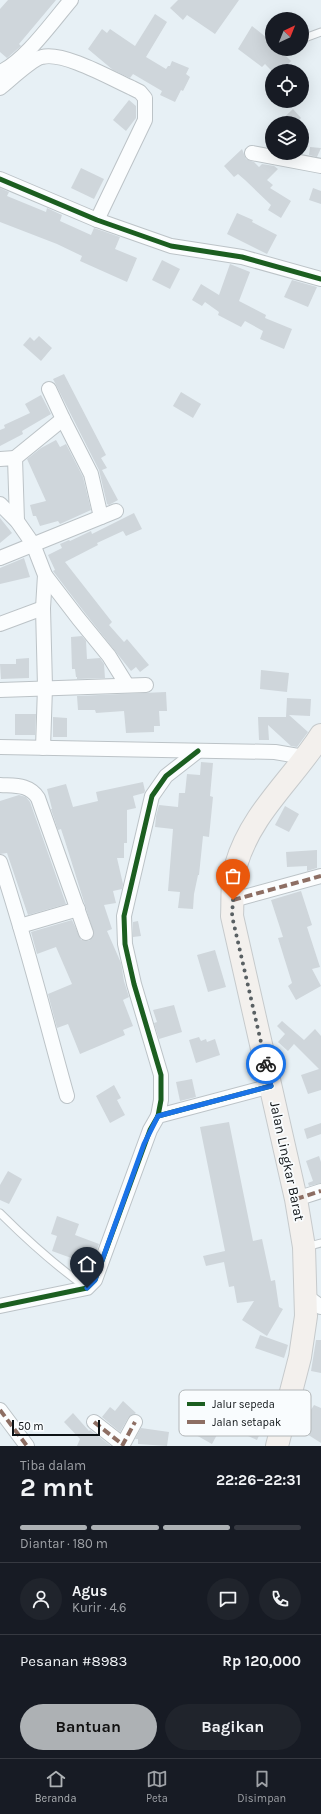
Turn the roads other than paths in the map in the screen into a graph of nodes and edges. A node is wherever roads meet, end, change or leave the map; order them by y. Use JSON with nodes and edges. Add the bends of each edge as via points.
{"nodes":[{"id":1,"x":71,"y":0,"type":"edge"},
{"id":2,"x":321,"y":32,"type":"edge"},
{"id":3,"x":309,"y":36,"type":"edge"},
{"id":4,"x":0,"y":72,"type":"edge"},
{"id":5,"x":0,"y":88,"type":"edge"},
{"id":6,"x":252,"y":153,"type":"dead end"},
{"id":7,"x":321,"y":166,"type":"edge"},
{"id":8,"x":0,"y":179,"type":"edge"},
{"id":9,"x":97,"y":220,"type":"junction"},
{"id":10,"x":321,"y":279,"type":"edge"},
{"id":11,"x":49,"y":389,"type":"dead end"},
{"id":12,"x":62,"y":419,"type":"junction"},
{"id":13,"x":15,"y":458,"type":"junction"},
{"id":14,"x":0,"y":459,"type":"edge"},
{"id":15,"x":0,"y":504,"type":"edge"},
{"id":16,"x":116,"y":511,"type":"dead end"},
{"id":17,"x":101,"y":517,"type":"junction"},
{"id":18,"x":17,"y":521,"type":"junction"},
{"id":19,"x":33,"y":544,"type":"junction"},
{"id":20,"x":0,"y":558,"type":"edge"},
{"id":21,"x":45,"y":575,"type":"junction"},
{"id":22,"x":43,"y":608,"type":"junction"},
{"id":23,"x":0,"y":624,"type":"edge"},
{"id":24,"x":127,"y":685,"type":"junction"},
{"id":25,"x":146,"y":685,"type":"dead end"},
{"id":26,"x":45,"y":687,"type":"junction"},
{"id":27,"x":0,"y":690,"type":"edge"},
{"id":28,"x":321,"y":735,"type":"edge"},
{"id":29,"x":0,"y":747,"type":"edge"},
{"id":30,"x":43,"y":748,"type":"junction"},
{"id":31,"x":198,"y":751,"type":"junction"},
{"id":32,"x":304,"y":757,"type":"junction"},
{"id":33,"x":0,"y":785,"type":"edge"},
{"id":34,"x":0,"y":862,"type":"edge"},
{"id":35,"x":321,"y":876,"type":"edge"},
{"id":36,"x":233,"y":900,"type":"junction"},
{"id":37,"x":78,"y":909,"type":"junction"},
{"id":38,"x":20,"y":926,"type":"junction"},
{"id":39,"x":86,"y":933,"type":"dead end"},
{"id":40,"x":271,"y":1086,"type":"junction"},
{"id":41,"x":67,"y":1096,"type":"dead end"},
{"id":42,"x":158,"y":1116,"type":"junction"},
{"id":43,"x":321,"y":1191,"type":"edge"},
{"id":44,"x":296,"y":1199,"type":"junction"},
{"id":45,"x":0,"y":1214,"type":"edge"},
{"id":46,"x":312,"y":1245,"type":"edge"},
{"id":47,"x":87,"y":1288,"type":"junction"},
{"id":48,"x":314,"y":1301,"type":"edge"},
{"id":49,"x":0,"y":1306,"type":"edge"},
{"id":50,"x":292,"y":1390,"type":"edge"},
{"id":51,"x":0,"y":1410,"type":"edge"},
{"id":52,"x":94,"y":1422,"type":"dead end"},
{"id":53,"x":135,"y":1422,"type":"dead end"},
{"id":54,"x":122,"y":1445,"type":"edge"},
{"id":55,"x":28,"y":1446,"type":"edge"}],
"edges":[{"from":1,"to":4,"type":"street","via":[[23,56]]},
{"from":2,"to":3,"type":"lane"},
{"from":5,"to":9,"type":"street","via":[[41,57],[50,56],[69,59],[140,92],[145,98],[145,120]]},
{"from":6,"to":7,"type":"street"},
{"from":8,"to":9,"type":"street"},
{"from":9,"to":10,"type":"street","via":[[171,246],[242,257]]},
{"from":11,"to":12,"type":"street"},
{"from":12,"to":13,"type":"street"},
{"from":12,"to":17,"type":"street","via":[[91,474]]},
{"from":13,"to":14,"type":"street"},
{"from":13,"to":18,"type":"street"},
{"from":15,"to":18,"type":"street"},
{"from":16,"to":17,"type":"street"},
{"from":17,"to":19,"type":"street"},
{"from":18,"to":19,"type":"street"},
{"from":19,"to":20,"type":"street"},
{"from":19,"to":21,"type":"street"},
{"from":21,"to":22,"type":"street"},
{"from":21,"to":24,"type":"street","via":[[109,656]]},
{"from":22,"to":23,"type":"street"},
{"from":22,"to":26,"type":"street"},
{"from":24,"to":25,"type":"street"},
{"from":24,"to":26,"type":"street"},
{"from":26,"to":27,"type":"street"},
{"from":26,"to":30,"type":"street"},
{"from":28,"to":32,"type":"highway","name":"Jalan Lingkar Barat"},
{"from":29,"to":30,"type":"street"},
{"from":30,"to":31,"type":"street"},
{"from":31,"to":32,"type":"street","via":[[275,752]]},
{"from":31,"to":42,"type":"street","via":[[166,776],[152,796],[124,916],[129,964],[161,1075],[162,1100]]},
{"from":32,"to":36,"type":"highway","name":"Jalan Lingkar Barat","via":[[255,821],[236,865]]},
{"from":33,"to":37,"type":"street","via":[[24,787],[38,798]]},
{"from":34,"to":38,"type":"street"},
{"from":35,"to":36,"type":"street"},
{"from":36,"to":40,"type":"highway","name":"Jalan Lingkar Barat","via":[[232,916]]},
{"from":37,"to":38,"type":"street"},
{"from":37,"to":39,"type":"street"},
{"from":38,"to":41,"type":"street"},
{"from":40,"to":42,"type":"street"},
{"from":40,"to":44,"type":"highway","name":"Jalan Lingkar Barat"},
{"from":42,"to":47,"type":"street","via":[[144,1144],[95,1280]]},
{"from":43,"to":44,"type":"street"},
{"from":44,"to":46,"type":"highway","name":"Jalan Lingkar Barat"},
{"from":45,"to":47,"type":"lane"},
{"from":46,"to":48,"type":"highway","name":"Jalan Lingkar Barat"},
{"from":47,"to":49,"type":"street"},
{"from":48,"to":50,"type":"highway","name":"Jalan Lingkar Barat","via":[[306,1316]]},
{"from":51,"to":55,"type":"street"},
{"from":52,"to":54,"type":"street"},
{"from":53,"to":54,"type":"street"}]}
